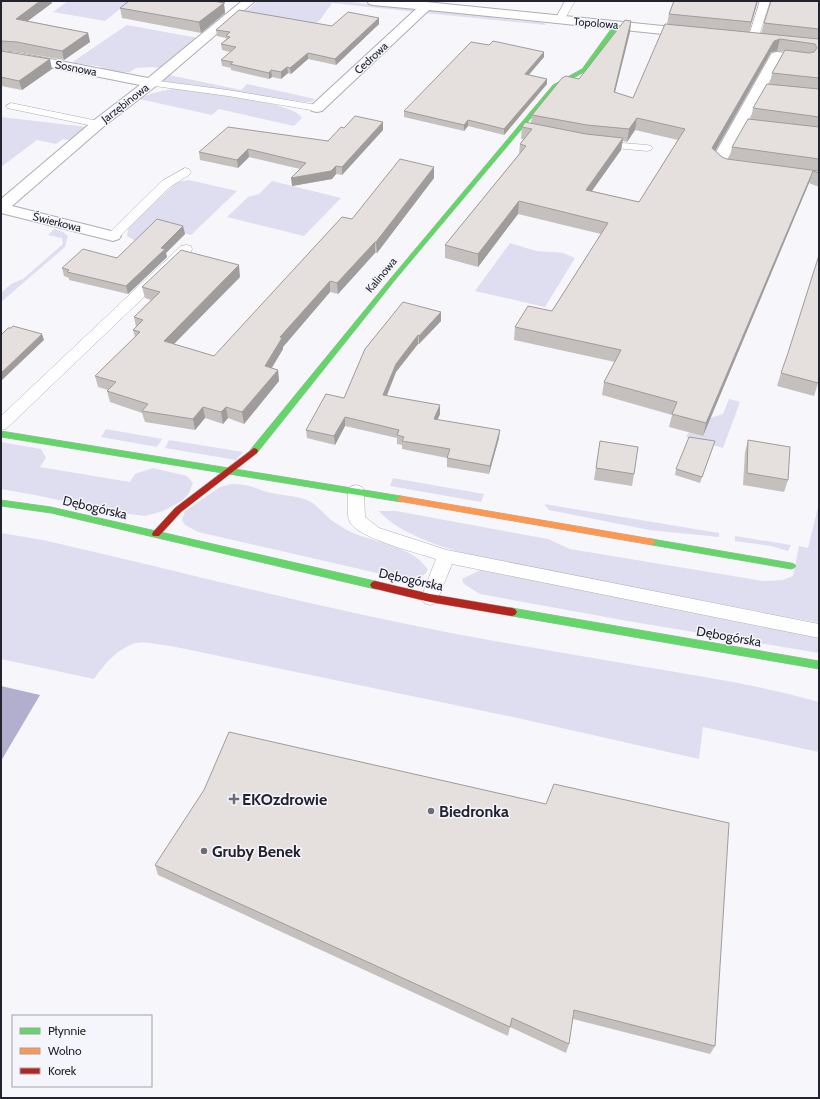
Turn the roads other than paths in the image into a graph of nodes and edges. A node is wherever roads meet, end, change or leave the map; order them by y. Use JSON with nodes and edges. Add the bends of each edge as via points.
{"nodes":[{"id":1,"x":249,"y":1,"type":"edge"},
{"id":2,"x":373,"y":1,"type":"edge"},
{"id":3,"x":570,"y":1,"type":"edge"},
{"id":4,"x":765,"y":1,"type":"edge"},
{"id":5,"x":426,"y":6,"type":"junction"},
{"id":6,"x":560,"y":20,"type":"junction"},
{"id":7,"x":617,"y":25,"type":"junction"},
{"id":8,"x":708,"y":34,"type":"edge"},
{"id":9,"x":738,"y":38,"type":"edge"},
{"id":10,"x":753,"y":39,"type":"junction"},
{"id":11,"x":768,"y":41,"type":"edge"},
{"id":12,"x":1,"y":55,"type":"edge"},
{"id":13,"x":819,"y":60,"type":"edge"},
{"id":14,"x":151,"y":82,"type":"junction"},
{"id":15,"x":759,"y":89,"type":"junction"},
{"id":16,"x":774,"y":91,"type":"edge"},
{"id":17,"x":11,"y":106,"type":"dead end"},
{"id":18,"x":316,"y":108,"type":"joint"},
{"id":19,"x":98,"y":124,"type":"junction"},
{"id":20,"x":739,"y":124,"type":"junction"},
{"id":21,"x":754,"y":126,"type":"edge"},
{"id":22,"x":519,"y":129,"type":"junction"},
{"id":23,"x":534,"y":132,"type":"edge"},
{"id":24,"x":585,"y":142,"type":"edge"},
{"id":25,"x":647,"y":148,"type":"dead end"},
{"id":26,"x":756,"y":169,"type":"edge"},
{"id":27,"x":185,"y":172,"type":"dead end"},
{"id":28,"x":1,"y":208,"type":"edge"},
{"id":29,"x":113,"y":236,"type":"joint"},
{"id":30,"x":186,"y":249,"type":"dead end"},
{"id":31,"x":1,"y":425,"type":"edge"},
{"id":32,"x":1,"y":434,"type":"edge"},
{"id":33,"x":228,"y":472,"type":"junction"},
{"id":34,"x":356,"y":491,"type":"junction"},
{"id":35,"x":1,"y":503,"type":"edge"},
{"id":36,"x":156,"y":534,"type":"junction"},
{"id":37,"x":446,"y":556,"type":"junction"},
{"id":38,"x":791,"y":566,"type":"dead end"},
{"id":39,"x":430,"y":598,"type":"junction"},
{"id":40,"x":819,"y":631,"type":"edge"},
{"id":41,"x":819,"y":665,"type":"edge"}],
"edges":[{"from":1,"to":14,"type":"street","name":"Jarzębinowa"},
{"from":2,"to":5,"type":"street","name":"Topolowa"},
{"from":3,"to":6,"type":"lane"},
{"from":4,"to":10,"type":"lane"},
{"from":5,"to":6,"type":"street","name":"Topolowa"},
{"from":5,"to":18,"type":"street","name":"Cedrowa"},
{"from":6,"to":7,"type":"street","name":"Topolowa"},
{"from":7,"to":8,"type":"street","name":"Topolowa"},
{"from":7,"to":22,"type":"street","name":"Kalinowa","via":[[584,70],[555,86]]},
{"from":9,"to":10,"type":"street"},
{"from":10,"to":11,"type":"street"},
{"from":12,"to":14,"type":"street","name":"Sosnowa"},
{"from":13,"to":15,"type":"street","via":[[777,56]]},
{"from":14,"to":18,"type":"lane"},
{"from":14,"to":19,"type":"street","name":"Jarzębinowa"},
{"from":15,"to":16,"type":"street"},
{"from":15,"to":20,"type":"street"},
{"from":17,"to":19,"type":"lane"},
{"from":19,"to":28,"type":"street","name":"Jarzębinowa"},
{"from":20,"to":21,"type":"street"},
{"from":20,"to":26,"type":"street","via":[[719,161],[725,165]]},
{"from":22,"to":23,"type":"lane"},
{"from":22,"to":33,"type":"street","name":"Kalinowa","via":[[251,454]]},
{"from":24,"to":25,"type":"lane"},
{"from":27,"to":29,"type":"lane","via":[[166,184]]},
{"from":28,"to":29,"type":"street","name":"Świerkowa"},
{"from":30,"to":31,"type":"lane"},
{"from":32,"to":33,"type":"street"},
{"from":33,"to":34,"type":"street"},
{"from":33,"to":36,"type":"street","name":"Kalinowa","via":[[178,510]]},
{"from":34,"to":37,"type":"lane","via":[[357,520],[373,532]]},
{"from":34,"to":38,"type":"street"},
{"from":35,"to":36,"type":"street","name":"Dębogórska","via":[[51,510]]},
{"from":36,"to":39,"type":"street","name":"Dębogórska"},
{"from":37,"to":39,"type":"lane"},
{"from":37,"to":40,"type":"lane"},
{"from":39,"to":41,"type":"street","name":"Dębogórska"}]}
